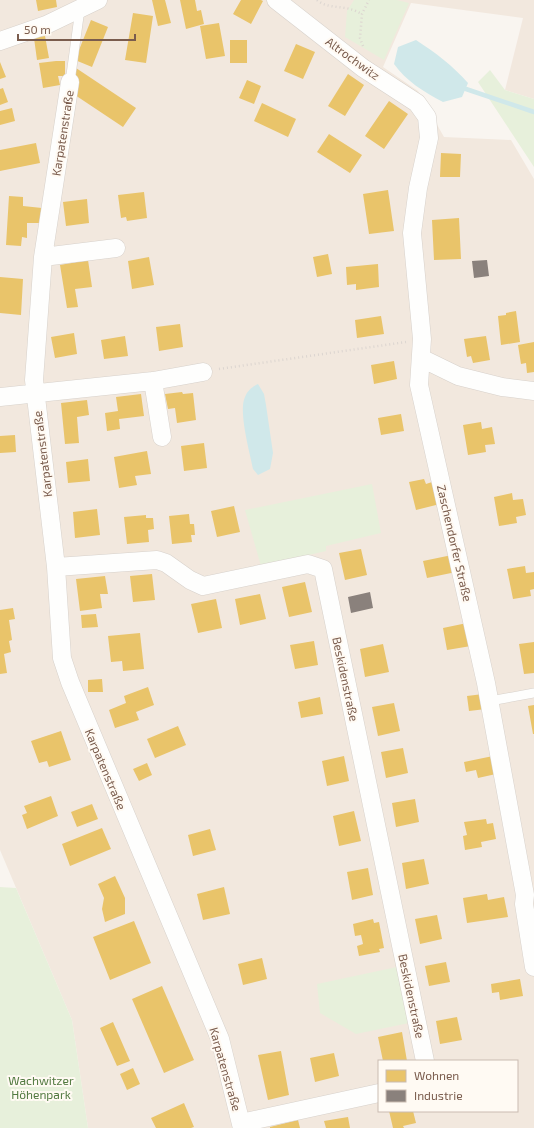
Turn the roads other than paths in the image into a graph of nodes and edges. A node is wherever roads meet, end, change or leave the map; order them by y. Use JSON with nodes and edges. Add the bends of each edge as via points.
{"nodes":[{"id":1,"x":98,"y":0,"type":"edge"},
{"id":2,"x":276,"y":0,"type":"edge"},
{"id":3,"x":80,"y":9,"type":"junction"},
{"id":4,"x":0,"y":41,"type":"edge"},
{"id":5,"x":70,"y":82,"type":"joint"},
{"id":6,"x":427,"y":117,"type":"joint"},
{"id":7,"x":116,"y":248,"type":"dead end"},
{"id":8,"x":43,"y":257,"type":"junction"},
{"id":9,"x":421,"y":358,"type":"junction"},
{"id":10,"x":203,"y":372,"type":"road end"},
{"id":11,"x":153,"y":381,"type":"junction"},
{"id":12,"x":534,"y":391,"type":"edge"},
{"id":13,"x":35,"y":393,"type":"junction"},
{"id":14,"x":0,"y":397,"type":"edge"},
{"id":15,"x":162,"y":437,"type":"dead end"},
{"id":16,"x":56,"y":567,"type":"junction"},
{"id":17,"x":534,"y":694,"type":"edge"},
{"id":18,"x":490,"y":701,"type":"junction"},
{"id":19,"x":529,"y":895,"type":"edge"},
{"id":20,"x":534,"y":966,"type":"edge"},
{"id":21,"x":426,"y":1060,"type":"edge"},
{"id":22,"x":378,"y":1092,"type":"edge"},
{"id":23,"x":241,"y":1126,"type":"edge"}],
"edges":[{"from":1,"to":3,"type":"street"},
{"from":2,"to":6,"type":"street","name":"Altrochwitz","via":[[363,68],[417,103]]},
{"from":3,"to":4,"type":"street","via":[[46,25]]},
{"from":3,"to":5,"type":"lane","name":"Karpatenstraße"},
{"from":5,"to":8,"type":"street","name":"Karpatenstraße"},
{"from":6,"to":9,"type":"street","name":"Zaschendorfer Straße","via":[[429,138],[418,188],[412,233],[422,339]]},
{"from":7,"to":8,"type":"street"},
{"from":8,"to":13,"type":"street","name":"Karpatenstraße"},
{"from":9,"to":12,"type":"street","via":[[458,376]]},
{"from":9,"to":18,"type":"street","name":"Zaschendorfer Straße","via":[[419,385]]},
{"from":10,"to":11,"type":"street","name":"Karpatenstraße"},
{"from":11,"to":13,"type":"street","name":"Karpatenstraße"},
{"from":11,"to":15,"type":"street"},
{"from":13,"to":14,"type":"street"},
{"from":13,"to":16,"type":"street","name":"Karpatenstraße"},
{"from":16,"to":21,"type":"street","name":"Beskidenstraße","via":[[157,560],[204,586],[308,564],[323,570]]},
{"from":16,"to":23,"type":"street","name":"Karpatenstraße","via":[[62,658],[220,1040]]},
{"from":17,"to":18,"type":"lane"},
{"from":18,"to":19,"type":"street","name":"Zaschendorfer Straße"},
{"from":19,"to":20,"type":"street","name":"Zaschendorfer Straße","via":[[524,904]]},
{"from":22,"to":23,"type":"street"}]}
